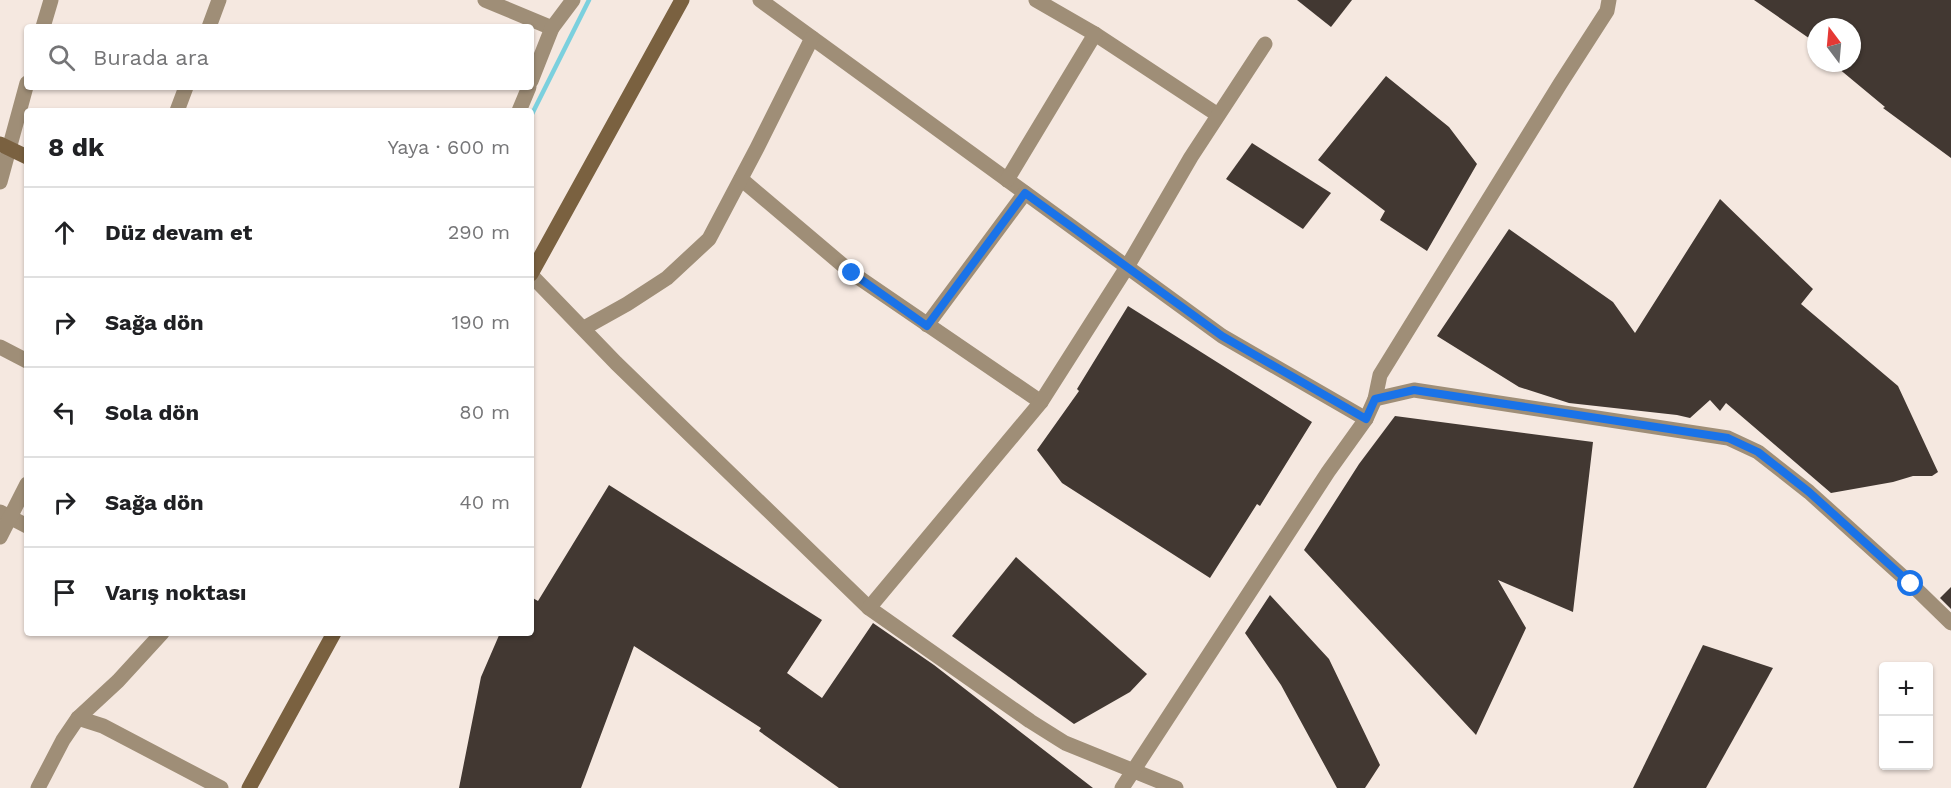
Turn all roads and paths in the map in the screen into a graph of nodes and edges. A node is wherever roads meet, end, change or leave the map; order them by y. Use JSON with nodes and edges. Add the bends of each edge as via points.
{"nodes":[{"id":1,"x":51,"y":0,"type":"edge"},
{"id":2,"x":219,"y":0,"type":"edge"},
{"id":3,"x":485,"y":0,"type":"edge"},
{"id":4,"x":573,"y":0,"type":"edge"},
{"id":5,"x":682,"y":0,"type":"edge"},
{"id":6,"x":760,"y":0,"type":"edge"},
{"id":7,"x":1036,"y":0,"type":"edge"},
{"id":8,"x":1609,"y":0,"type":"edge"},
{"id":9,"x":44,"y":24,"type":"edge"},
{"id":10,"x":209,"y":24,"type":"edge"},
{"id":11,"x":552,"y":28,"type":"junction"},
{"id":12,"x":1095,"y":34,"type":"junction"},
{"id":13,"x":812,"y":38,"type":"junction"},
{"id":14,"x":1265,"y":44,"type":"dead end"},
{"id":15,"x":534,"y":73,"type":"edge"},
{"id":16,"x":24,"y":90,"type":"edge"},
{"id":17,"x":185,"y":90,"type":"edge"},
{"id":18,"x":528,"y":90,"type":"edge"},
{"id":19,"x":181,"y":108,"type":"edge"},
{"id":20,"x":520,"y":108,"type":"edge"},
{"id":21,"x":1218,"y":115,"type":"junction"},
{"id":22,"x":4,"y":146,"type":"edge"},
{"id":23,"x":24,"y":156,"type":"edge"},
{"id":24,"x":741,"y":178,"type":"junction"},
{"id":25,"x":1007,"y":180,"type":"junction"},
{"id":26,"x":0,"y":182,"type":"edge"},
{"id":27,"x":1025,"y":193,"type":"junction"},
{"id":28,"x":1127,"y":267,"type":"junction"},
{"id":29,"x":534,"y":270,"type":"edge"},
{"id":30,"x":534,"y":278,"type":"edge"},
{"id":31,"x":927,"y":326,"type":"junction"},
{"id":32,"x":584,"y":328,"type":"junction"},
{"id":33,"x":0,"y":347,"type":"edge"},
{"id":34,"x":24,"y":359,"type":"edge"},
{"id":35,"x":1375,"y":399,"type":"junction"},
{"id":36,"x":1041,"y":402,"type":"junction"},
{"id":37,"x":1366,"y":419,"type":"junction"},
{"id":38,"x":24,"y":488,"type":"edge"},
{"id":39,"x":5,"y":515,"type":"edge"},
{"id":40,"x":24,"y":524,"type":"edge"},
{"id":41,"x":0,"y":537,"type":"edge"},
{"id":42,"x":869,"y":608,"type":"junction"},
{"id":43,"x":1951,"y":623,"type":"edge"},
{"id":44,"x":159,"y":636,"type":"edge"},
{"id":45,"x":332,"y":636,"type":"edge"},
{"id":46,"x":78,"y":718,"type":"junction"},
{"id":47,"x":1133,"y":772,"type":"junction"},
{"id":48,"x":38,"y":788,"type":"edge"},
{"id":49,"x":221,"y":788,"type":"edge"},
{"id":50,"x":249,"y":788,"type":"edge"},
{"id":51,"x":1122,"y":788,"type":"edge"},
{"id":52,"x":1176,"y":788,"type":"edge"}],
"edges":[{"from":1,"to":9,"type":"street"},
{"from":2,"to":10,"type":"street"},
{"from":3,"to":11,"type":"street"},
{"from":4,"to":11,"type":"street"},
{"from":5,"to":29,"type":"street"},
{"from":6,"to":13,"type":"street"},
{"from":7,"to":12,"type":"street"},
{"from":8,"to":35,"type":"street","via":[[1607,11],[1380,375]]},
{"from":11,"to":15,"type":"street"},
{"from":12,"to":21,"type":"street"},
{"from":12,"to":25,"type":"street"},
{"from":13,"to":24,"type":"street"},
{"from":13,"to":25,"type":"street"},
{"from":14,"to":21,"type":"street"},
{"from":16,"to":22,"type":"street"},
{"from":17,"to":19,"type":"street"},
{"from":18,"to":20,"type":"street"},
{"from":21,"to":28,"type":"street"},
{"from":22,"to":23,"type":"street"},
{"from":22,"to":26,"type":"street"},
{"from":24,"to":31,"type":"street","via":[[852,273]]},
{"from":24,"to":32,"type":"street","via":[[709,239],[667,278]]},
{"from":25,"to":27,"type":"street"},
{"from":27,"to":28,"type":"street"},
{"from":27,"to":31,"type":"street"},
{"from":28,"to":36,"type":"street"},
{"from":28,"to":37,"type":"street","via":[[1222,336]]},
{"from":30,"to":32,"type":"street"},
{"from":31,"to":36,"type":"street"},
{"from":32,"to":42,"type":"street"},
{"from":33,"to":34,"type":"street"},
{"from":35,"to":37,"type":"street"},
{"from":35,"to":43,"type":"street","via":[[1414,390],[1728,438],[1758,452],[1809,492]]},
{"from":36,"to":42,"type":"street"},
{"from":37,"to":47,"type":"street"},
{"from":38,"to":39,"type":"street"},
{"from":39,"to":40,"type":"street"},
{"from":39,"to":41,"type":"street"},
{"from":42,"to":47,"type":"street","via":[[1047,732]]},
{"from":44,"to":46,"type":"street"},
{"from":45,"to":50,"type":"street"},
{"from":46,"to":48,"type":"street"},
{"from":46,"to":49,"type":"street","via":[[103,726]]},
{"from":47,"to":51,"type":"street"},
{"from":47,"to":52,"type":"street"}]}
